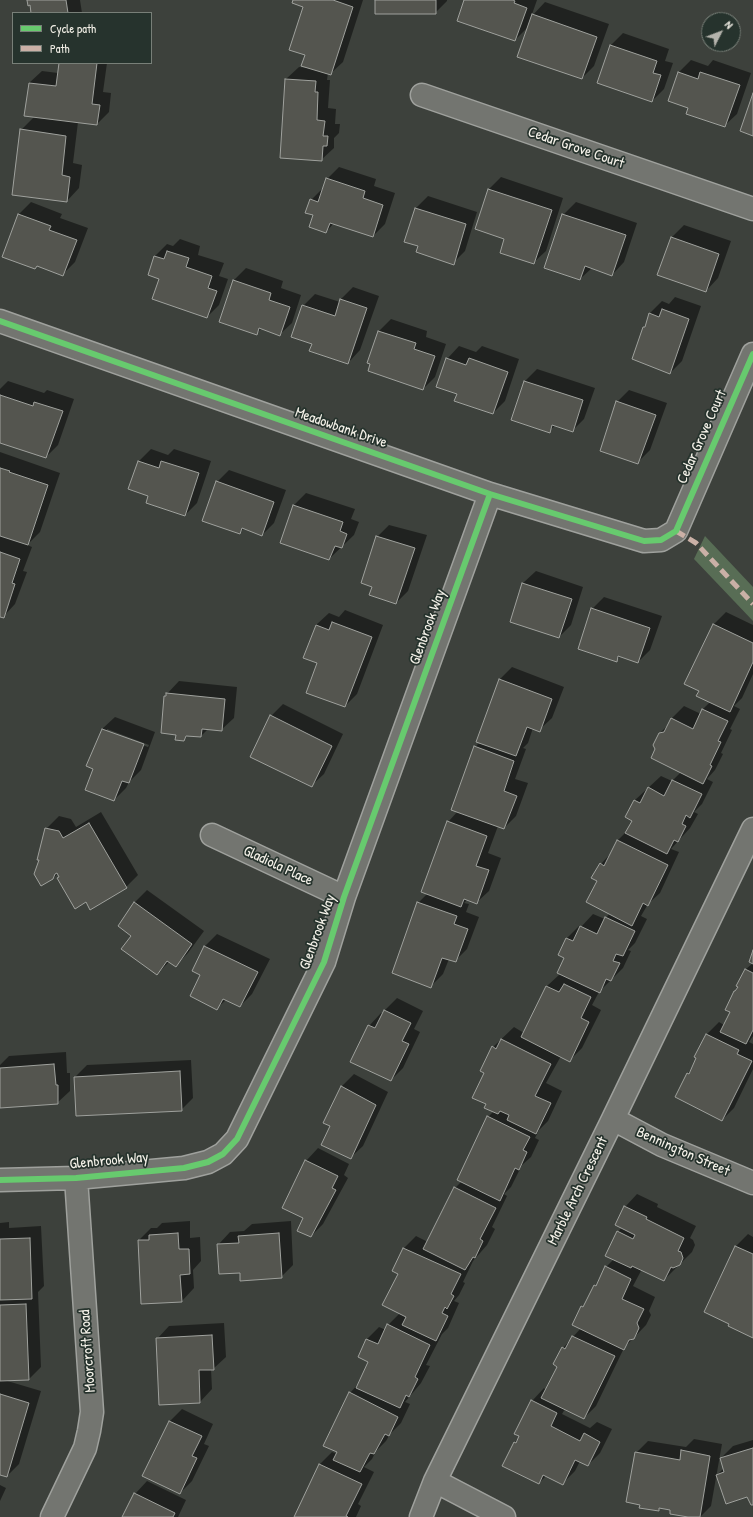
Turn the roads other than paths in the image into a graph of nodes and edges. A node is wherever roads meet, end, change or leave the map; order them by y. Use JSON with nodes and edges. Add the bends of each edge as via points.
{"nodes":[{"id":1,"x":422,"y":95,"type":"dead end"},
{"id":2,"x":753,"y":209,"type":"edge"},
{"id":3,"x":0,"y":321,"type":"edge"},
{"id":4,"x":753,"y":354,"type":"edge"},
{"id":5,"x":490,"y":494,"type":"junction"},
{"id":6,"x":676,"y":530,"type":"joint"},
{"id":7,"x":753,"y":829,"type":"edge"},
{"id":8,"x":212,"y":834,"type":"dead end"},
{"id":9,"x":344,"y":897,"type":"junction"},
{"id":10,"x":613,"y":1119,"type":"junction"},
{"id":11,"x":76,"y":1178,"type":"junction"},
{"id":12,"x":0,"y":1180,"type":"edge"},
{"id":13,"x":753,"y":1183,"type":"edge"},
{"id":14,"x":435,"y":1480,"type":"junction"},
{"id":15,"x":52,"y":1517,"type":"edge"},
{"id":16,"x":421,"y":1517,"type":"edge"},
{"id":17,"x":504,"y":1517,"type":"edge"}],
"edges":[{"from":1,"to":2,"type":"street","name":"Cedar Grove Court"},
{"from":3,"to":5,"type":"street","name":"Meadowbank Drive"},
{"from":4,"to":6,"type":"street","name":"Cedar Grove Court"},
{"from":5,"to":6,"type":"street","name":"Meadowbank Drive","via":[[644,541],[661,540]]},
{"from":5,"to":9,"type":"street","name":"Glenbrook Way"},
{"from":7,"to":10,"type":"street","name":"Marble Arch Crescent"},
{"from":8,"to":9,"type":"street","name":"Gladiola Place"},
{"from":9,"to":11,"type":"street","name":"Glenbrook Way","via":[[324,962],[237,1139],[223,1154],[208,1162],[184,1168]]},
{"from":10,"to":13,"type":"street","name":"Bennington Street","via":[[662,1145]]},
{"from":10,"to":14,"type":"street","name":"Marble Arch Crescent"},
{"from":11,"to":12,"type":"street","name":"Glenbrook Way"},
{"from":11,"to":15,"type":"street","name":"Moorcroft Road","via":[[92,1412],[85,1448]]},
{"from":14,"to":16,"type":"street","name":"Marble Arch Crescent"},
{"from":14,"to":17,"type":"street"}]}
